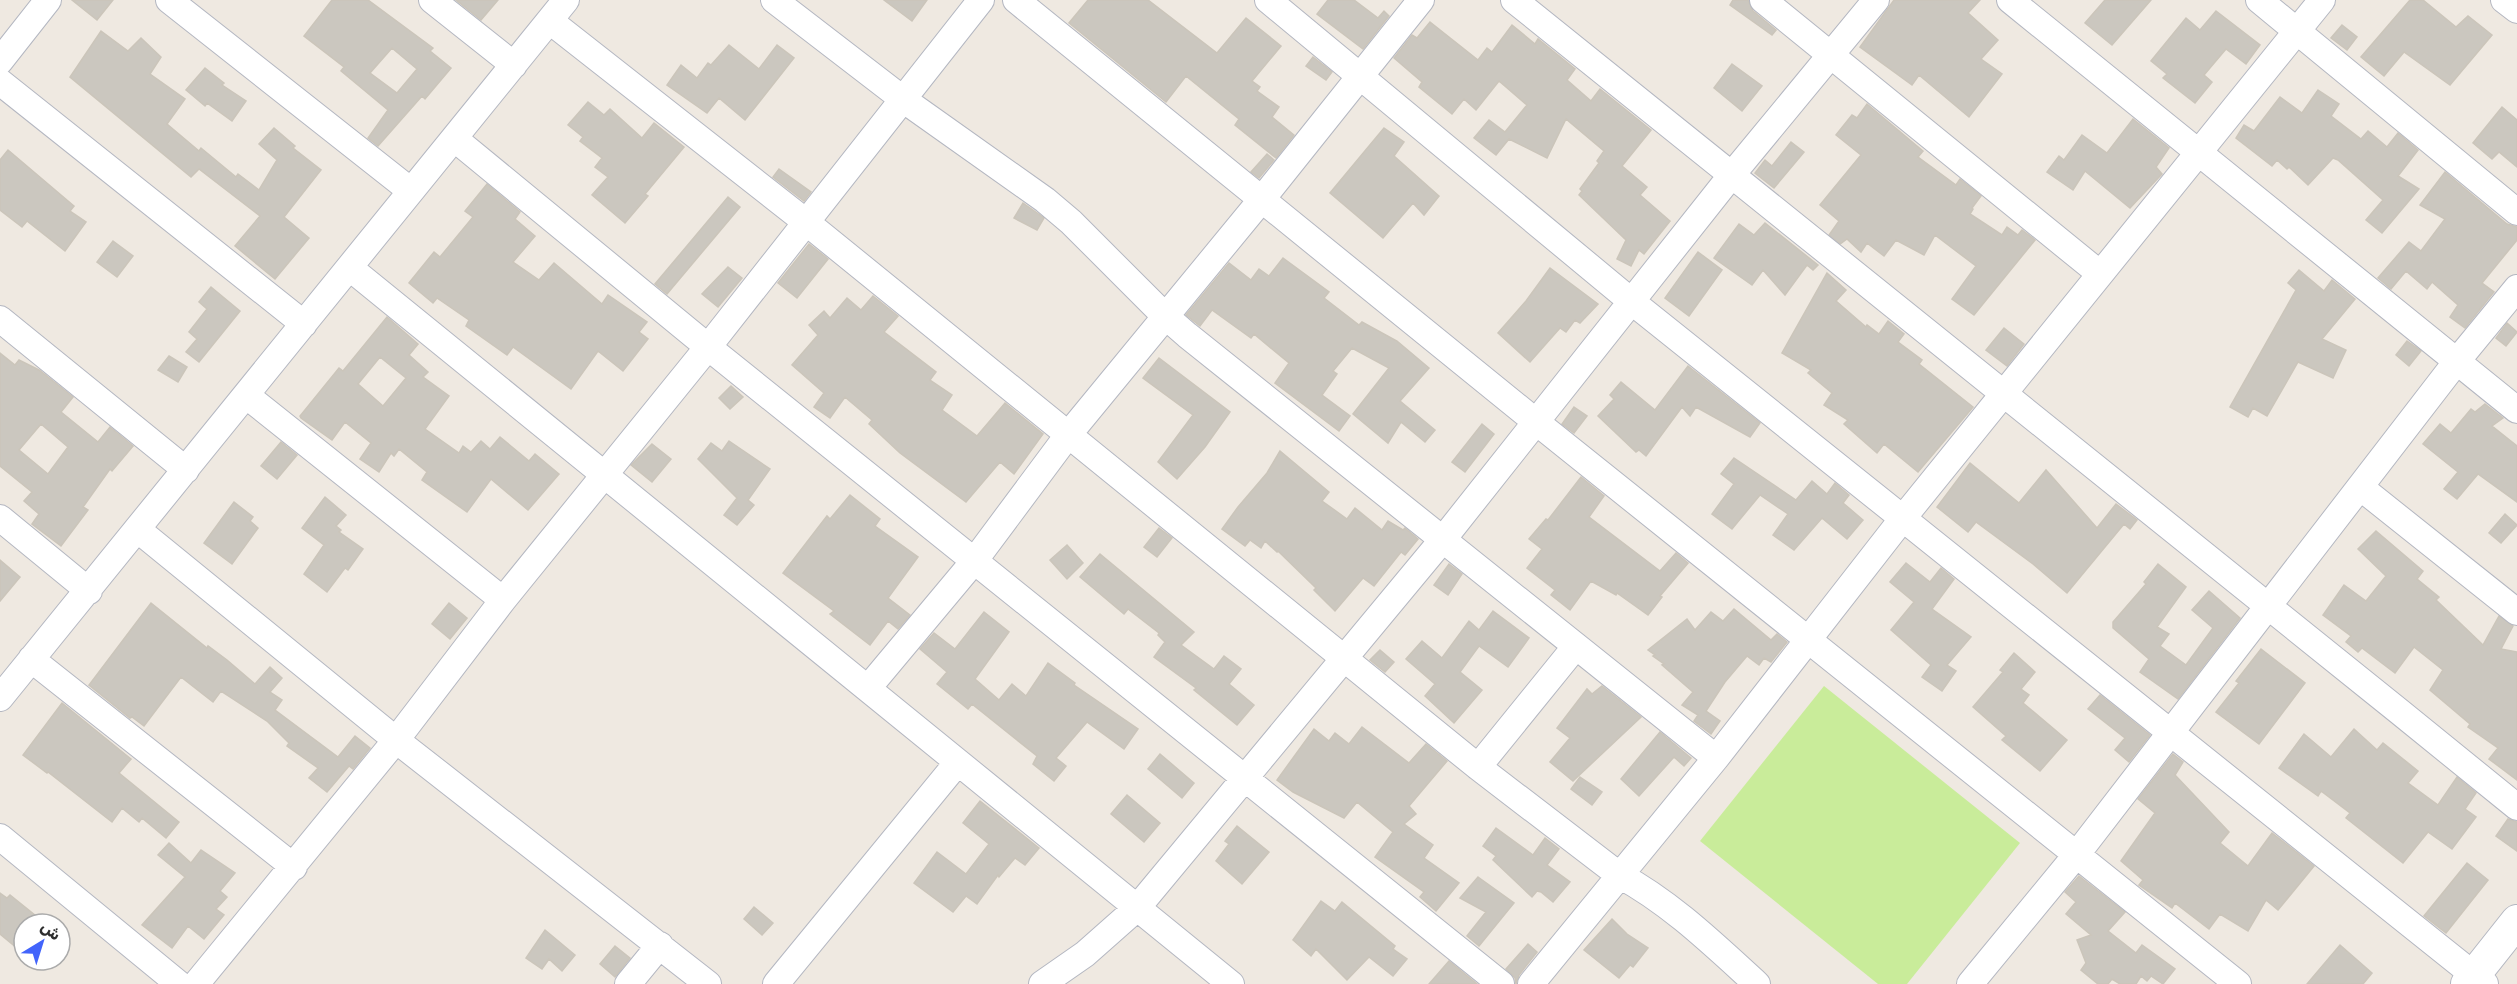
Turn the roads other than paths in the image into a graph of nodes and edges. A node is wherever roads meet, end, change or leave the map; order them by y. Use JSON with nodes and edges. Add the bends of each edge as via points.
{"nodes":[{"id":1,"x":48,"y":0,"type":"edge"},
{"id":2,"x":169,"y":0,"type":"edge"},
{"id":3,"x":432,"y":0,"type":"edge"},
{"id":4,"x":566,"y":0,"type":"edge"},
{"id":5,"x":774,"y":0,"type":"edge"},
{"id":6,"x":981,"y":0,"type":"edge"},
{"id":7,"x":1016,"y":0,"type":"edge"},
{"id":8,"x":1268,"y":0,"type":"edge"},
{"id":9,"x":1420,"y":0,"type":"edge"},
{"id":10,"x":1514,"y":0,"type":"edge"},
{"id":11,"x":1762,"y":0,"type":"edge"},
{"id":12,"x":1876,"y":0,"type":"edge"},
{"id":13,"x":2010,"y":0,"type":"edge"},
{"id":14,"x":2259,"y":0,"type":"edge"},
{"id":15,"x":2322,"y":0,"type":"edge"},
{"id":16,"x":2504,"y":0,"type":"edge"},
{"id":17,"x":2517,"y":10,"type":"edge"},
{"id":18,"x":550,"y":21,"type":"junction"},
{"id":19,"x":2297,"y":31,"type":"junction"},
{"id":20,"x":1831,"y":55,"type":"junction"},
{"id":21,"x":0,"y":61,"type":"edge"},
{"id":22,"x":514,"y":65,"type":"junction"},
{"id":23,"x":1361,"y":76,"type":"junction"},
{"id":24,"x":0,"y":82,"type":"edge"},
{"id":25,"x":904,"y":100,"type":"junction"},
{"id":26,"x":454,"y":139,"type":"junction"},
{"id":27,"x":2197,"y":153,"type":"junction"},
{"id":28,"x":1730,"y":177,"type":"junction"},
{"id":29,"x":411,"y":191,"type":"junction"},
{"id":30,"x":1262,"y":199,"type":"junction"},
{"id":31,"x":2517,"y":212,"type":"edge"},
{"id":32,"x":806,"y":222,"type":"junction"},
{"id":33,"x":350,"y":268,"type":"junction"},
{"id":34,"x":2099,"y":273,"type":"junction"},
{"id":35,"x":2517,"y":288,"type":"edge"},
{"id":36,"x":1631,"y":301,"type":"junction"},
{"id":37,"x":1164,"y":315,"type":"junction"},
{"id":38,"x":0,"y":319,"type":"edge"},
{"id":39,"x":304,"y":324,"type":"junction"},
{"id":40,"x":708,"y":347,"type":"junction"},
{"id":41,"x":2457,"y":361,"type":"junction"},
{"id":42,"x":2004,"y":394,"type":"junction"},
{"id":43,"x":247,"y":396,"type":"junction"},
{"id":44,"x":2517,"y":410,"type":"edge"},
{"id":45,"x":1535,"y":421,"type":"junction"},
{"id":46,"x":1068,"y":435,"type":"junction"},
{"id":47,"x":186,"y":470,"type":"junction"},
{"id":48,"x":605,"y":474,"type":"junction"},
{"id":49,"x":2360,"y":487,"type":"junction"},
{"id":50,"x":0,"y":518,"type":"edge"},
{"id":51,"x":1903,"y":518,"type":"junction"},
{"id":52,"x":137,"y":529,"type":"junction"},
{"id":53,"x":1444,"y":538,"type":"junction"},
{"id":54,"x":975,"y":560,"type":"junction"},
{"id":55,"x":89,"y":591,"type":"junction"},
{"id":56,"x":503,"y":600,"type":"junction"},
{"id":57,"x":2270,"y":606,"type":"junction"},
{"id":58,"x":2517,"y":612,"type":"edge"},
{"id":59,"x":1808,"y":638,"type":"junction"},
{"id":60,"x":1576,"y":646,"type":"junction"},
{"id":61,"x":31,"y":659,"type":"junction"},
{"id":62,"x":1345,"y":660,"type":"junction"},
{"id":63,"x":868,"y":688,"type":"junction"},
{"id":64,"x":0,"y":698,"type":"edge"},
{"id":65,"x":2170,"y":733,"type":"junction"},
{"id":66,"x":396,"y":740,"type":"junction"},
{"id":67,"x":1716,"y":758,"type":"junction"},
{"id":68,"x":958,"y":762,"type":"junction"},
{"id":69,"x":1478,"y":766,"type":"junction"},
{"id":70,"x":1246,"y":779,"type":"junction"},
{"id":71,"x":2517,"y":807,"type":"edge"},
{"id":72,"x":0,"y":837,"type":"edge"},
{"id":73,"x":2076,"y":855,"type":"junction"},
{"id":74,"x":294,"y":867,"type":"junction"},
{"id":75,"x":1619,"y":875,"type":"junction"},
{"id":76,"x":1137,"y":908,"type":"junction"},
{"id":77,"x":2517,"y":921,"type":"edge"},
{"id":78,"x":660,"y":945,"type":"junction"},
{"id":79,"x":1060,"y":980,"type":"edge"},
{"id":80,"x":1978,"y":981,"type":"edge"},
{"id":81,"x":2475,"y":981,"type":"edge"},
{"id":82,"x":1227,"y":983,"type":"edge"},
{"id":83,"x":179,"y":984,"type":"edge"},
{"id":84,"x":196,"y":984,"type":"edge"},
{"id":85,"x":628,"y":984,"type":"edge"},
{"id":86,"x":708,"y":984,"type":"edge"},
{"id":87,"x":776,"y":984,"type":"edge"},
{"id":88,"x":1501,"y":984,"type":"edge"},
{"id":89,"x":1531,"y":984,"type":"edge"},
{"id":90,"x":1757,"y":984,"type":"edge"},
{"id":91,"x":2238,"y":984,"type":"edge"}],
"edges":[{"from":1,"to":21,"type":"street"},
{"from":2,"to":29,"type":"street"},
{"from":3,"to":22,"type":"street"},
{"from":4,"to":18,"type":"street"},
{"from":5,"to":25,"type":"street"},
{"from":6,"to":25,"type":"street"},
{"from":7,"to":30,"type":"street"},
{"from":8,"to":23,"type":"street"},
{"from":9,"to":23,"type":"street"},
{"from":10,"to":28,"type":"street"},
{"from":11,"to":20,"type":"street"},
{"from":12,"to":20,"type":"street"},
{"from":13,"to":27,"type":"street"},
{"from":14,"to":19,"type":"street"},
{"from":15,"to":19,"type":"street"},
{"from":16,"to":17,"type":"street"},
{"from":18,"to":22,"type":"street"},
{"from":18,"to":32,"type":"street"},
{"from":19,"to":27,"type":"street"},
{"from":19,"to":31,"type":"street"},
{"from":20,"to":28,"type":"street"},
{"from":20,"to":34,"type":"street"},
{"from":22,"to":26,"type":"street"},
{"from":23,"to":30,"type":"street"},
{"from":23,"to":36,"type":"street"},
{"from":24,"to":39,"type":"street"},
{"from":25,"to":32,"type":"street"},
{"from":25,"to":37,"type":"street","via":[[1045,200]]},
{"from":26,"to":29,"type":"street"},
{"from":26,"to":40,"type":"street"},
{"from":27,"to":34,"type":"street"},
{"from":27,"to":41,"type":"street"},
{"from":28,"to":36,"type":"street"},
{"from":28,"to":42,"type":"street"},
{"from":29,"to":33,"type":"street"},
{"from":30,"to":37,"type":"street"},
{"from":30,"to":45,"type":"street"},
{"from":32,"to":40,"type":"street"},
{"from":32,"to":46,"type":"street"},
{"from":33,"to":39,"type":"street"},
{"from":33,"to":48,"type":"street"},
{"from":34,"to":42,"type":"street"},
{"from":35,"to":41,"type":"street"},
{"from":36,"to":45,"type":"street"},
{"from":36,"to":51,"type":"street"},
{"from":37,"to":46,"type":"street"},
{"from":37,"to":53,"type":"street"},
{"from":38,"to":47,"type":"street"},
{"from":39,"to":43,"type":"street"},
{"from":40,"to":48,"type":"street"},
{"from":40,"to":54,"type":"street"},
{"from":41,"to":44,"type":"street"},
{"from":41,"to":49,"type":"street"},
{"from":42,"to":51,"type":"street"},
{"from":42,"to":57,"type":"street"},
{"from":43,"to":47,"type":"street"},
{"from":43,"to":56,"type":"street"},
{"from":45,"to":53,"type":"street"},
{"from":45,"to":59,"type":"street"},
{"from":46,"to":54,"type":"street"},
{"from":46,"to":62,"type":"street"},
{"from":47,"to":52,"type":"street"},
{"from":48,"to":56,"type":"street"},
{"from":48,"to":63,"type":"street"},
{"from":49,"to":57,"type":"street"},
{"from":49,"to":58,"type":"street"},
{"from":50,"to":55,"type":"street"},
{"from":51,"to":59,"type":"street"},
{"from":51,"to":65,"type":"street"},
{"from":52,"to":55,"type":"street"},
{"from":52,"to":66,"type":"street"},
{"from":53,"to":60,"type":"street"},
{"from":53,"to":62,"type":"street"},
{"from":54,"to":63,"type":"street"},
{"from":54,"to":70,"type":"street"},
{"from":55,"to":61,"type":"street"},
{"from":56,"to":66,"type":"street"},
{"from":57,"to":65,"type":"street"},
{"from":57,"to":71,"type":"street"},
{"from":59,"to":67,"type":"street"},
{"from":59,"to":73,"type":"street"},
{"from":60,"to":67,"type":"street"},
{"from":60,"to":69,"type":"street"},
{"from":61,"to":64,"type":"street"},
{"from":61,"to":74,"type":"street"},
{"from":62,"to":69,"type":"street"},
{"from":62,"to":70,"type":"street"},
{"from":63,"to":68,"type":"street"},
{"from":65,"to":73,"type":"street"},
{"from":65,"to":81,"type":"street"},
{"from":66,"to":74,"type":"street"},
{"from":66,"to":78,"type":"street"},
{"from":67,"to":75,"type":"street"},
{"from":68,"to":76,"type":"street"},
{"from":68,"to":87,"type":"street"},
{"from":69,"to":75,"type":"street"},
{"from":70,"to":76,"type":"street"},
{"from":70,"to":88,"type":"street"},
{"from":72,"to":83,"type":"street"},
{"from":73,"to":80,"type":"street"},
{"from":73,"to":91,"type":"street"},
{"from":74,"to":84,"type":"street"},
{"from":75,"to":89,"type":"street"},
{"from":75,"to":90,"type":"street","via":[[1682,916]]},
{"from":76,"to":79,"type":"street"},
{"from":76,"to":82,"type":"street"},
{"from":77,"to":81,"type":"street"},
{"from":78,"to":85,"type":"street"},
{"from":78,"to":86,"type":"street"}]}
